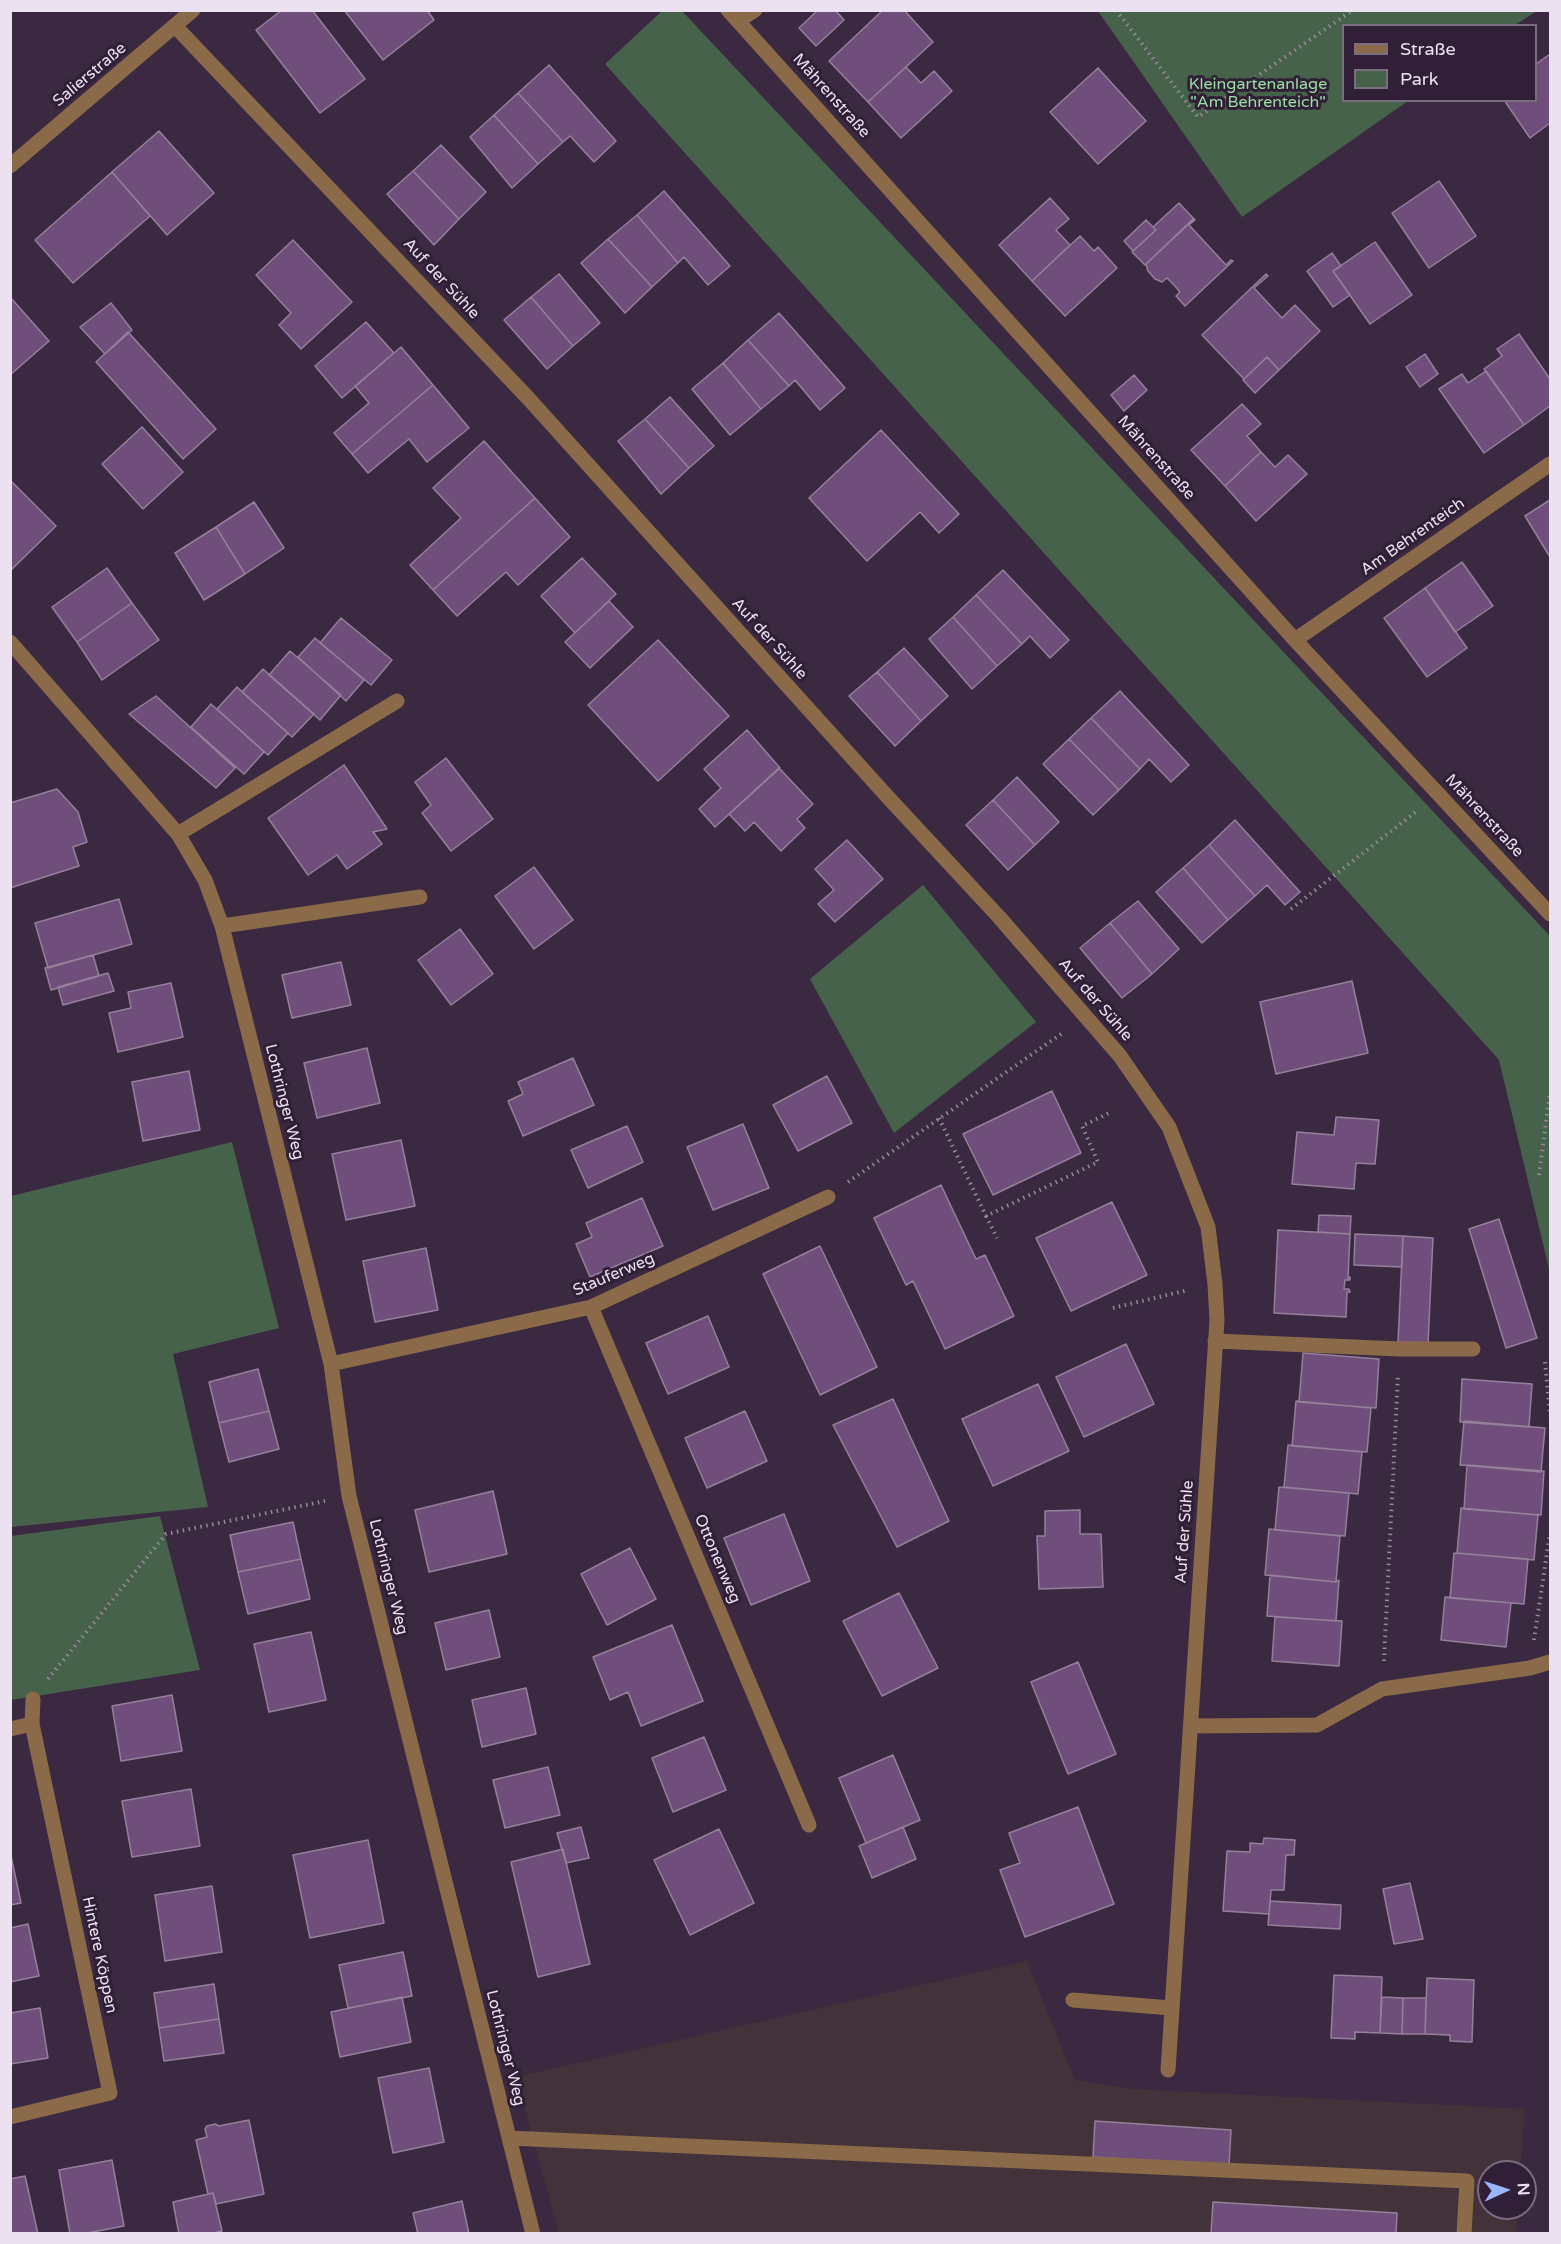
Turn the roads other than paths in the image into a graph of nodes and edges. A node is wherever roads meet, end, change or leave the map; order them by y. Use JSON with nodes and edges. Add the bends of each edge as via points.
{"nodes":[{"id":1,"x":193,"y":10,"type":"edge"},
{"id":2,"x":755,"y":10,"type":"edge"},
{"id":3,"x":733,"y":16,"type":"edge"},
{"id":4,"x":175,"y":26,"type":"junction"},
{"id":5,"x":10,"y":166,"type":"edge"},
{"id":6,"x":1551,"y":464,"type":"edge"},
{"id":7,"x":1296,"y":640,"type":"junction"},
{"id":8,"x":10,"y":642,"type":"edge"},
{"id":9,"x":397,"y":701,"type":"dead end"},
{"id":10,"x":178,"y":834,"type":"junction"},
{"id":11,"x":420,"y":897,"type":"dead end"},
{"id":12,"x":1551,"y":914,"type":"edge"},
{"id":13,"x":222,"y":926,"type":"junction"},
{"id":14,"x":828,"y":1197,"type":"road end"},
{"id":15,"x":591,"y":1307,"type":"junction"},
{"id":16,"x":1215,"y":1341,"type":"junction"},
{"id":17,"x":1473,"y":1349,"type":"dead end"},
{"id":18,"x":331,"y":1364,"type":"junction"},
{"id":19,"x":1551,"y":1662,"type":"edge"},
{"id":20,"x":33,"y":1699,"type":"road end"},
{"id":21,"x":32,"y":1724,"type":"junction"},
{"id":22,"x":1191,"y":1726,"type":"junction"},
{"id":23,"x":10,"y":1728,"type":"edge"},
{"id":24,"x":809,"y":1825,"type":"dead end"},
{"id":25,"x":1073,"y":2000,"type":"dead end"},
{"id":26,"x":1171,"y":2008,"type":"junction"},
{"id":27,"x":1168,"y":2070,"type":"dead end"},
{"id":28,"x":10,"y":2116,"type":"edge"},
{"id":29,"x":509,"y":2138,"type":"junction"},
{"id":30,"x":533,"y":2234,"type":"edge"},
{"id":31,"x":1464,"y":2234,"type":"edge"}],
"edges":[{"from":1,"to":4,"type":"street","name":"Salierstraße"},
{"from":2,"to":3,"type":"street","name":"Mährenstraße"},
{"from":3,"to":7,"type":"street","name":"Mährenstraße"},
{"from":4,"to":5,"type":"street","name":"Salierstraße"},
{"from":4,"to":16,"type":"street","name":"Auf der Sühle","via":[[528,398],[999,917],[1120,1056],[1169,1127],[1208,1227],[1215,1284]]},
{"from":6,"to":7,"type":"street","name":"Am Behrenteich"},
{"from":7,"to":12,"type":"street","name":"Mährenstraße"},
{"from":8,"to":10,"type":"street","name":"Lothringer Weg"},
{"from":9,"to":10,"type":"street"},
{"from":10,"to":13,"type":"street","name":"Lothringer Weg","via":[[206,880]]},
{"from":11,"to":13,"type":"street"},
{"from":13,"to":18,"type":"street","name":"Lothringer Weg"},
{"from":14,"to":15,"type":"street","name":"Stauferweg"},
{"from":15,"to":18,"type":"street","name":"Stauferweg"},
{"from":15,"to":24,"type":"street","name":"Ottonenweg"},
{"from":16,"to":17,"type":"street"},
{"from":16,"to":22,"type":"street","name":"Auf der Sühle"},
{"from":18,"to":29,"type":"street","name":"Lothringer Weg","via":[[349,1496]]},
{"from":19,"to":22,"type":"street","via":[[1382,1689],[1317,1725]]},
{"from":20,"to":21,"type":"street","name":"Hintere Köppen"},
{"from":21,"to":23,"type":"street"},
{"from":21,"to":28,"type":"street","name":"Hintere Köppen","via":[[110,2093]]},
{"from":22,"to":26,"type":"street","name":"Auf der Sühle"},
{"from":25,"to":26,"type":"street"},
{"from":26,"to":27,"type":"street","name":"Auf der Sühle"},
{"from":29,"to":30,"type":"street","name":"Lothringer Weg"},
{"from":29,"to":31,"type":"street","via":[[1467,2181]]}]}
